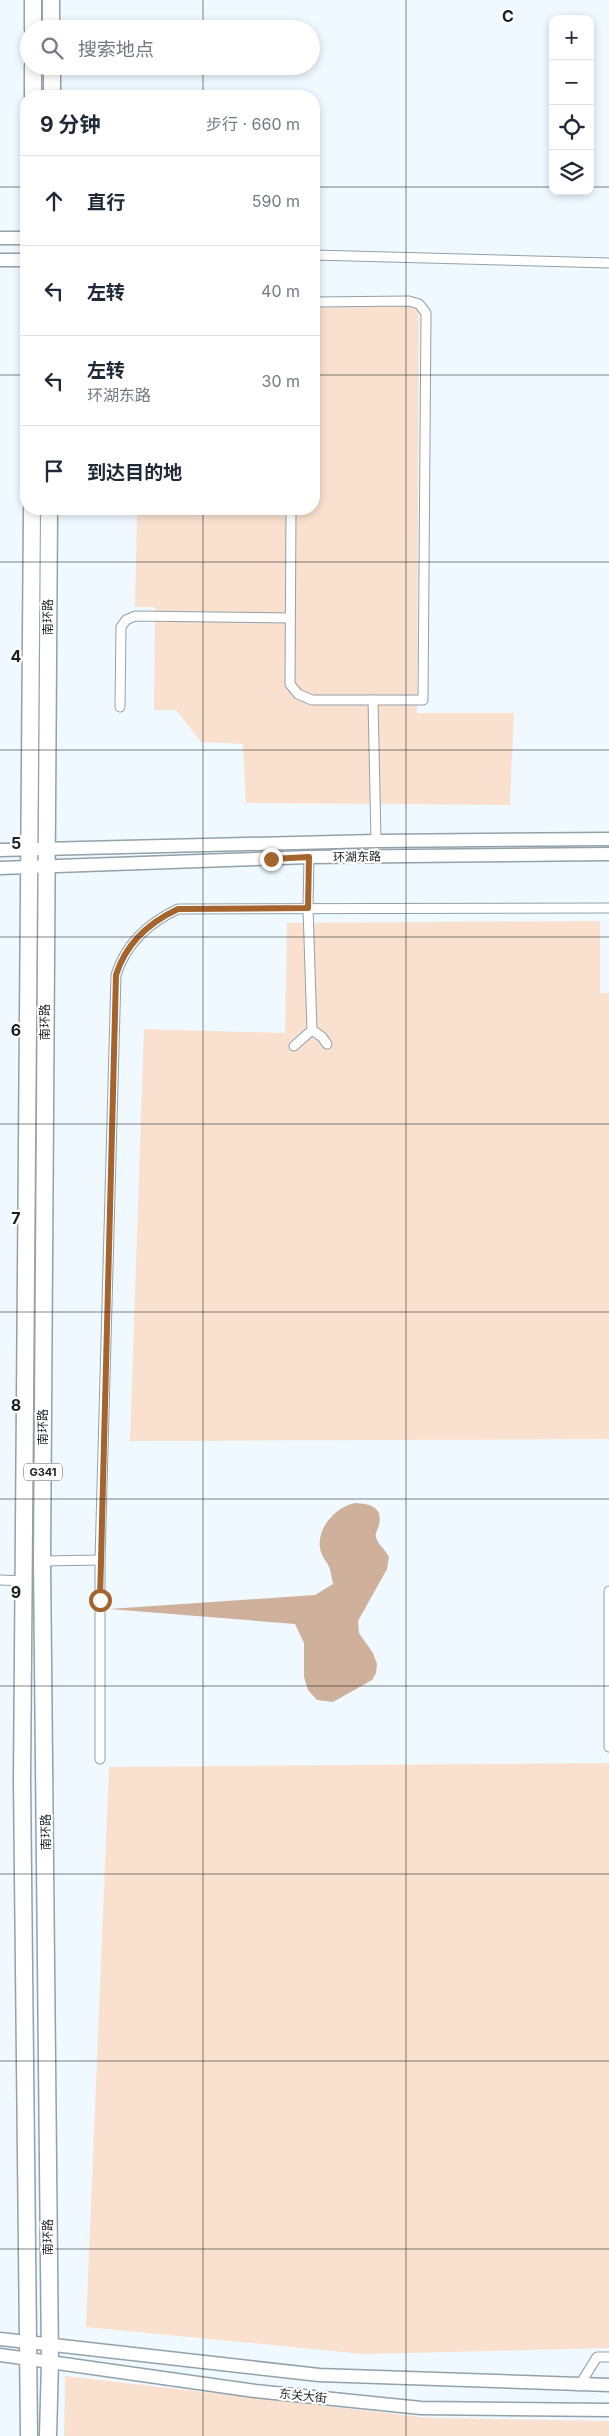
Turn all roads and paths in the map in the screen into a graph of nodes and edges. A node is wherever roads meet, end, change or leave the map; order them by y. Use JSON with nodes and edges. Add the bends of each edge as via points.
{"nodes":[{"id":1,"x":33,"y":0,"type":"edge"},
{"id":2,"x":51,"y":0,"type":"edge"},
{"id":3,"x":33,"y":20,"type":"edge"},
{"id":4,"x":51,"y":20,"type":"edge"},
{"id":5,"x":33,"y":75,"type":"edge"},
{"id":6,"x":52,"y":75,"type":"edge"},
{"id":7,"x":33,"y":90,"type":"edge"},
{"id":8,"x":52,"y":90,"type":"edge"},
{"id":9,"x":0,"y":238,"type":"edge"},
{"id":10,"x":20,"y":238,"type":"edge"},
{"id":11,"x":320,"y":255,"type":"edge"},
{"id":12,"x":0,"y":260,"type":"edge"},
{"id":13,"x":20,"y":260,"type":"edge"},
{"id":14,"x":609,"y":263,"type":"edge"},
{"id":15,"x":320,"y":302,"type":"edge"},
{"id":16,"x":32,"y":515,"type":"edge"},
{"id":17,"x":49,"y":515,"type":"edge"},
{"id":18,"x":291,"y":515,"type":"edge"},
{"id":19,"x":290,"y":618,"type":"junction"},
{"id":20,"x":373,"y":700,"type":"junction"},
{"id":21,"x":120,"y":707,"type":"dead end"},
{"id":22,"x":609,"y":839,"type":"edge"},
{"id":23,"x":376,"y":842,"type":"junction"},
{"id":24,"x":46,"y":849,"type":"junction"},
{"id":25,"x":0,"y":850,"type":"edge"},
{"id":26,"x":29,"y":850,"type":"junction"},
{"id":27,"x":609,"y":854,"type":"edge"},
{"id":28,"x":309,"y":857,"type":"junction"},
{"id":29,"x":0,"y":868,"type":"edge"},
{"id":30,"x":29,"y":868,"type":"junction"},
{"id":31,"x":45,"y":868,"type":"junction"},
{"id":32,"x":308,"y":908,"type":"junction"},
{"id":33,"x":609,"y":908,"type":"edge"},
{"id":34,"x":312,"y":1030,"type":"junction"},
{"id":35,"x":327,"y":1044,"type":"dead end"},
{"id":36,"x":294,"y":1046,"type":"dead end"},
{"id":37,"x":100,"y":1560,"type":"junction"},
{"id":38,"x":42,"y":1561,"type":"junction"},
{"id":39,"x":0,"y":1580,"type":"edge"},
{"id":40,"x":25,"y":1581,"type":"junction"},
{"id":41,"x":609,"y":1591,"type":"edge"},
{"id":42,"x":609,"y":1747,"type":"edge"},
{"id":43,"x":100,"y":1759,"type":"dead end"},
{"id":44,"x":0,"y":2339,"type":"edge"},
{"id":45,"x":28,"y":2342,"type":"junction"},
{"id":46,"x":49,"y":2344,"type":"junction"},
{"id":47,"x":0,"y":2355,"type":"edge"},
{"id":48,"x":609,"y":2357,"type":"edge"},
{"id":49,"x":29,"y":2359,"type":"junction"},
{"id":50,"x":50,"y":2362,"type":"junction"},
{"id":51,"x":609,"y":2385,"type":"edge"},
{"id":52,"x":580,"y":2386,"type":"junction"},
{"id":53,"x":609,"y":2410,"type":"edge"},
{"id":54,"x":29,"y":2436,"type":"edge"},
{"id":55,"x":48,"y":2436,"type":"edge"}],
"edges":[{"from":1,"to":3,"type":"highway"},
{"from":2,"to":4,"type":"highway"},
{"from":5,"to":7,"type":"highway"},
{"from":6,"to":8,"type":"highway"},
{"from":9,"to":10,"type":"main road"},
{"from":11,"to":14,"type":"street"},
{"from":12,"to":13,"type":"main road"},
{"from":15,"to":20,"type":"street","via":[[409,302],[418,304],[426,313],[424,700]]},
{"from":16,"to":26,"type":"highway","name":"南环路","number":"G341"},
{"from":17,"to":24,"type":"highway","name":"南环路","number":"G341"},
{"from":18,"to":19,"type":"street"},
{"from":19,"to":20,"type":"street","via":[[290,684],[298,694],[312,700]]},
{"from":19,"to":21,"type":"street","via":[[135,616],[126,620],[122,627]]},
{"from":20,"to":23,"type":"street"},
{"from":22,"to":23,"type":"main road","name":"环湖东路"},
{"from":23,"to":24,"type":"main road","name":"环湖东路"},
{"from":24,"to":26,"type":"main road","name":"环湖东路"},
{"from":24,"to":31,"type":"highway","name":"南环路","number":"G341"},
{"from":25,"to":26,"type":"main road","name":"环湖东路"},
{"from":26,"to":30,"type":"highway","name":"南环路","number":"G341"},
{"from":27,"to":28,"type":"main road","name":"环湖东路"},
{"from":28,"to":31,"type":"main road","name":"环湖东路"},
{"from":28,"to":32,"type":"street"},
{"from":29,"to":30,"type":"main road","name":"环湖东路"},
{"from":30,"to":31,"type":"main road","name":"环湖东路"},
{"from":30,"to":40,"type":"highway","name":"南环路","number":"G341"},
{"from":31,"to":38,"type":"highway","name":"南环路","number":"G341"},
{"from":32,"to":33,"type":"street"},
{"from":32,"to":34,"type":"street"},
{"from":32,"to":37,"type":"street","via":[[178,909],[145,929],[131,944],[116,975]]},
{"from":34,"to":35,"type":"street"},
{"from":34,"to":36,"type":"street"},
{"from":37,"to":38,"type":"street"},
{"from":37,"to":43,"type":"street"},
{"from":38,"to":46,"type":"highway","name":"南环路","number":"G341"},
{"from":39,"to":40,"type":"street"},
{"from":40,"to":45,"type":"highway","name":"南环路","number":"G341","via":[[22,1781]]},
{"from":41,"to":42,"type":"street"},
{"from":44,"to":45,"type":"main road","name":"东关大街"},
{"from":45,"to":46,"type":"main road","name":"东关大街"},
{"from":45,"to":49,"type":"highway","name":"南环路","number":"G341"},
{"from":46,"to":50,"type":"highway","name":"南环路","number":"G341"},
{"from":46,"to":52,"type":"main road","name":"东关大街","via":[[319,2374]]},
{"from":47,"to":49,"type":"main road","name":"东关大街"},
{"from":48,"to":52,"type":"street","via":[[597,2357]]},
{"from":49,"to":50,"type":"main road","name":"东关大街"},
{"from":49,"to":54,"type":"highway","name":"南环路","number":"G341"},
{"from":50,"to":53,"type":"main road","name":"东关大街","via":[[255,2391],[421,2408]]},
{"from":50,"to":55,"type":"highway","name":"南环路","number":"G341"},
{"from":51,"to":52,"type":"main road","name":"东关大街"}]}
